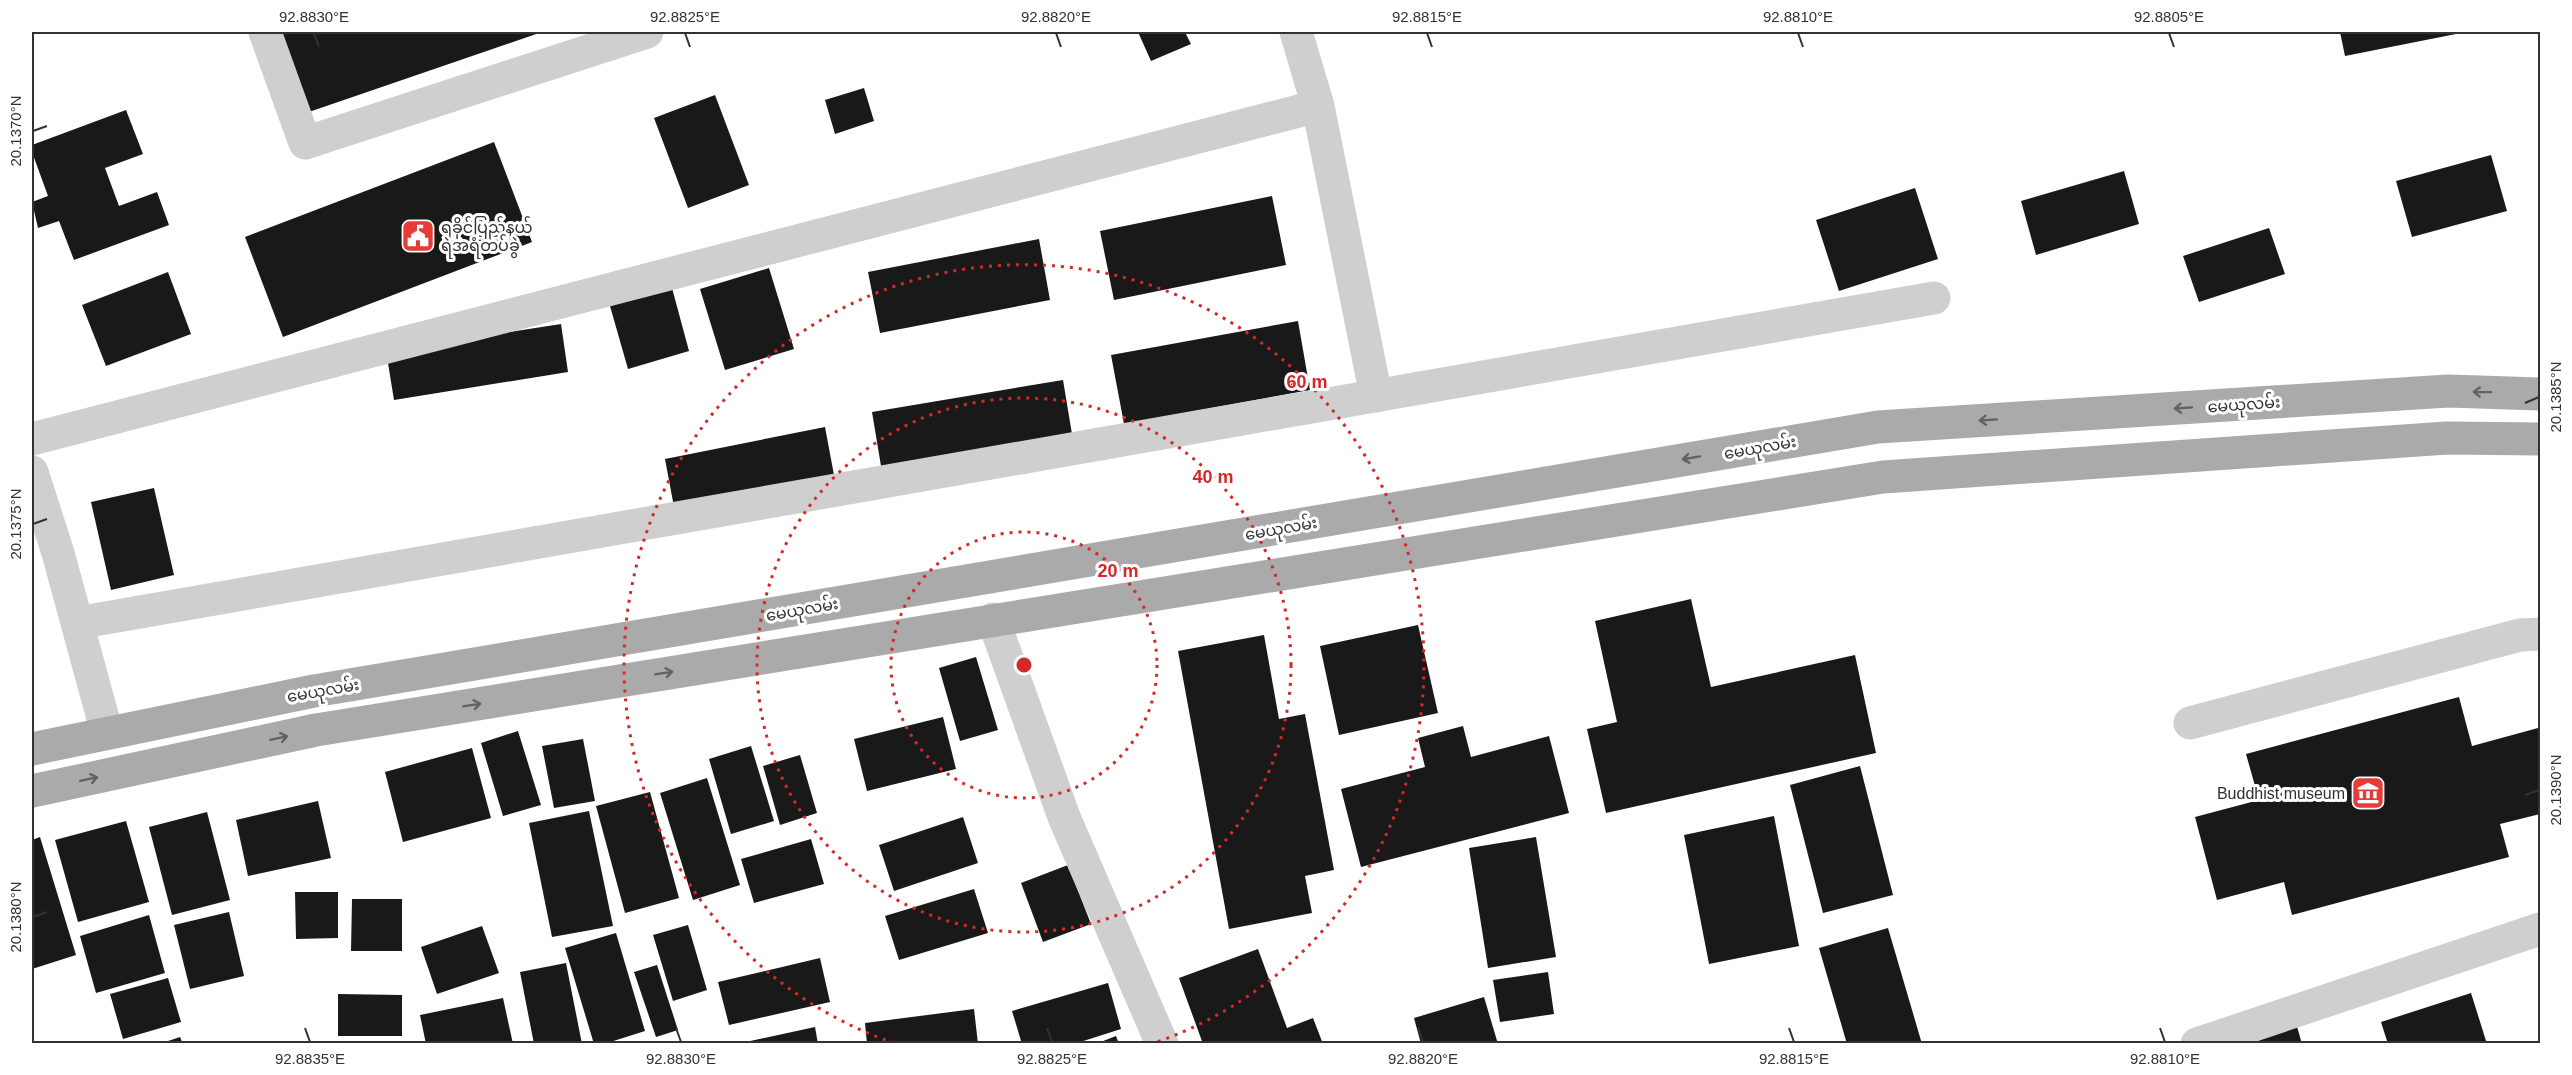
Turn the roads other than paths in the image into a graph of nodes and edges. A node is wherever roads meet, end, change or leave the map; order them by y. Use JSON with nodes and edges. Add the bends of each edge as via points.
{"nodes":[{"id":1,"x":265,"y":32,"type":"edge"},
{"id":2,"x":647,"y":32,"type":"edge"},
{"id":3,"x":1296,"y":32,"type":"edge"},
{"id":4,"x":1318,"y":106,"type":"junction"},
{"id":5,"x":1934,"y":298,"type":"dead end"},
{"id":6,"x":2541,"y":393,"type":"edge"},
{"id":7,"x":1376,"y":396,"type":"junction"},
{"id":8,"x":32,"y":439,"type":"edge"},
{"id":9,"x":2541,"y":439,"type":"edge"},
{"id":10,"x":32,"y":472,"type":"edge"},
{"id":11,"x":993,"y":619,"type":"junction"},
{"id":12,"x":77,"y":623,"type":"junction"},
{"id":13,"x":2541,"y":634,"type":"edge"},
{"id":14,"x":2190,"y":723,"type":"dead end"},
{"id":15,"x":107,"y":733,"type":"junction"},
{"id":16,"x":32,"y":749,"type":"edge"},
{"id":17,"x":32,"y":791,"type":"edge"},
{"id":18,"x":2541,"y":929,"type":"edge"},
{"id":19,"x":1162,"y":1044,"type":"edge"},
{"id":20,"x":2197,"y":1044,"type":"edge"}],
"edges":[{"from":1,"to":2,"type":"street","via":[[305,143]]},
{"from":3,"to":4,"type":"street"},
{"from":4,"to":7,"type":"street"},
{"from":4,"to":8,"type":"street"},
{"from":5,"to":7,"type":"street"},
{"from":6,"to":15,"type":"main road","name":"မေယုလမ်း","one_way":true,"via":[[2448,391],[1878,427],[326,689]]},
{"from":7,"to":12,"type":"street"},
{"from":9,"to":11,"type":"main road","via":[[2447,438],[1883,477]]},
{"from":10,"to":12,"type":"street"},
{"from":17,"to":11,"type":"main road","one_way":true,"via":[[316,730]]},
{"from":11,"to":19,"type":"street","via":[[1064,817]]},
{"from":12,"to":15,"type":"street"},
{"from":13,"to":14,"type":"street","via":[[2520,635]]},
{"from":15,"to":16,"type":"main road","name":"မေယုလမ်း"},
{"from":18,"to":20,"type":"street"}]}
